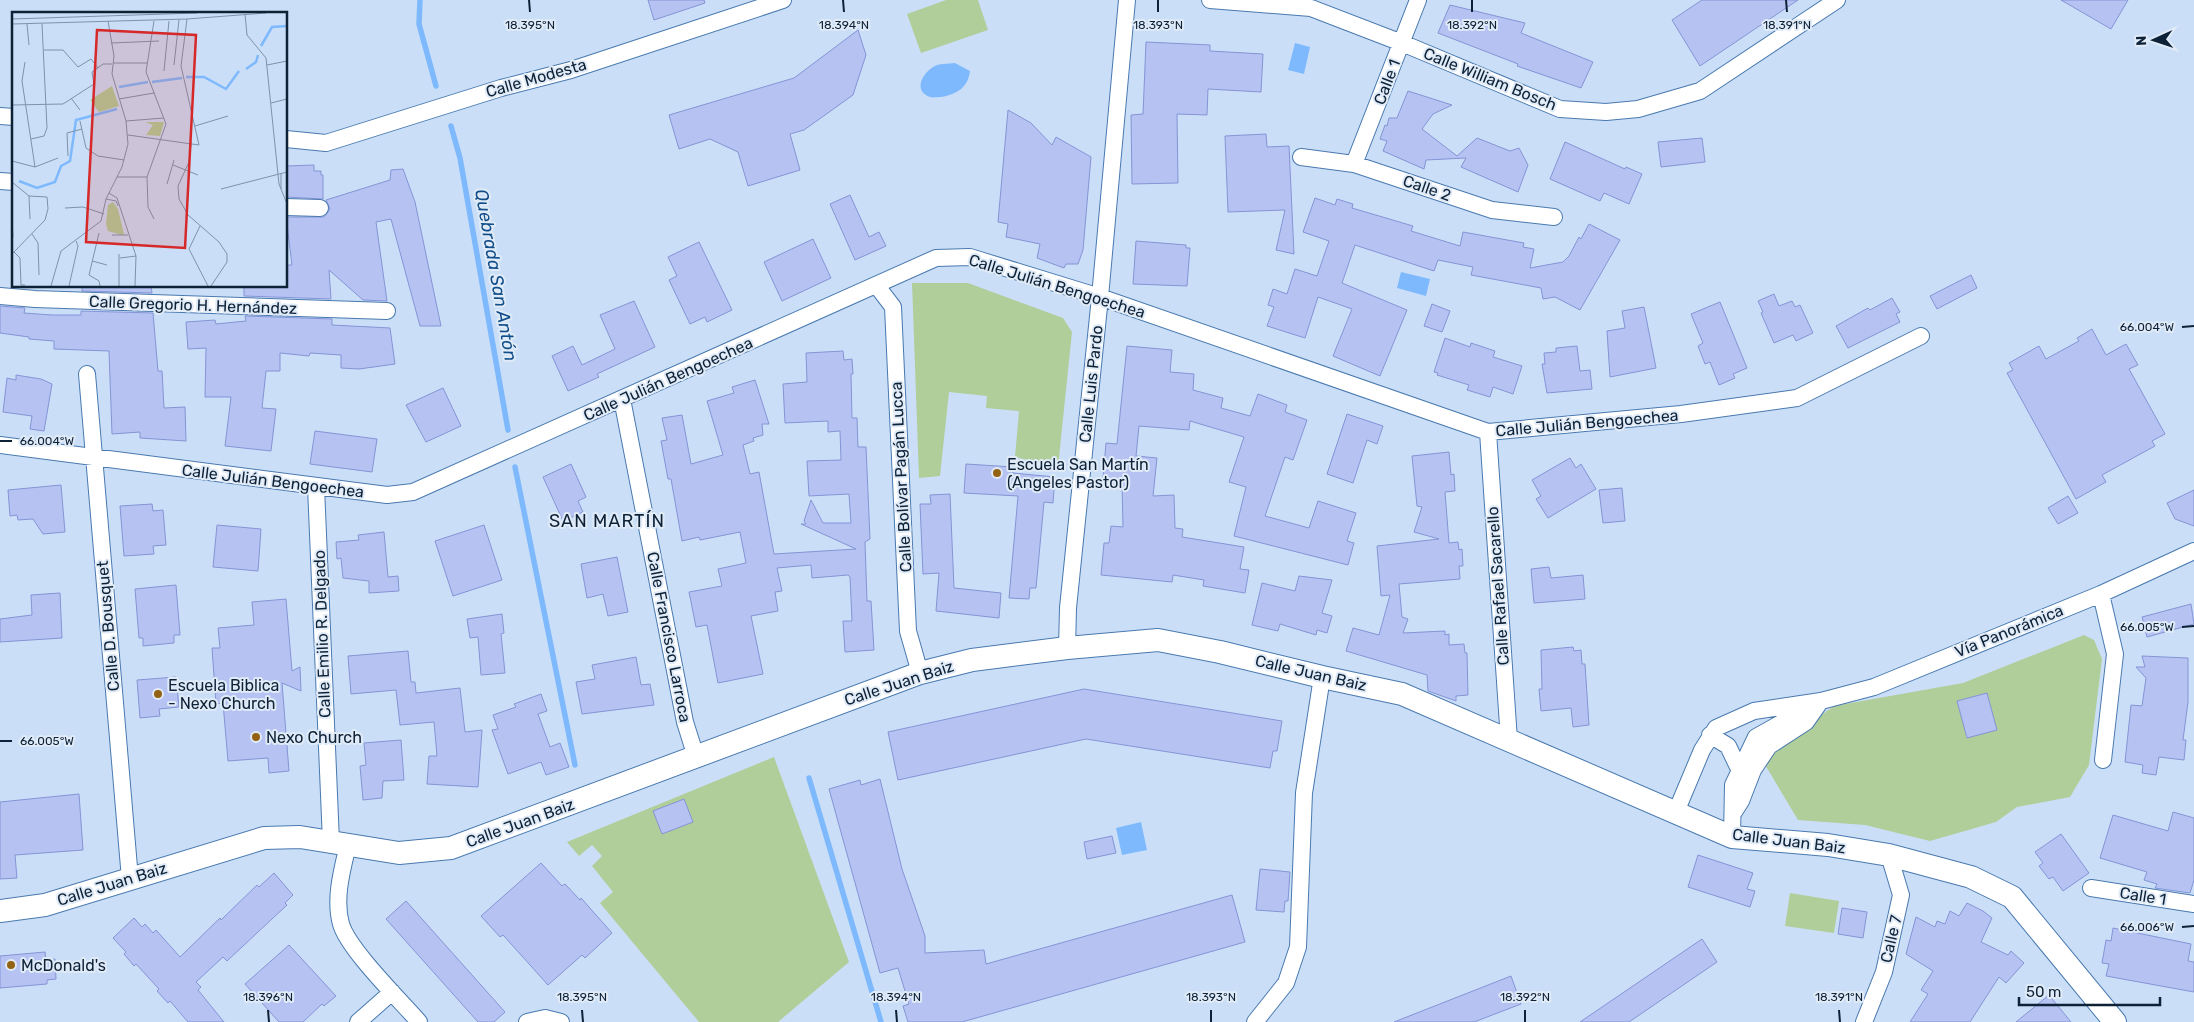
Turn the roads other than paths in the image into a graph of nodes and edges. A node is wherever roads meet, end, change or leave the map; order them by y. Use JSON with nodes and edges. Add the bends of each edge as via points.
{"nodes":[{"id":1,"x":783,"y":0,"type":"edge"},
{"id":2,"x":1127,"y":0,"type":"edge"},
{"id":3,"x":1210,"y":0,"type":"edge"},
{"id":4,"x":1418,"y":0,"type":"edge"},
{"id":5,"x":1837,"y":0,"type":"edge"},
{"id":6,"x":1402,"y":43,"type":"junction"},
{"id":7,"x":288,"y":140,"type":"edge"},
{"id":8,"x":1301,"y":157,"type":"dead end"},
{"id":9,"x":1354,"y":164,"type":"junction"},
{"id":10,"x":288,"y":207,"type":"edge"},
{"id":11,"x":320,"y":208,"type":"dead end"},
{"id":12,"x":1554,"y":217,"type":"dead end"},
{"id":13,"x":877,"y":286,"type":"junction"},
{"id":14,"x":0,"y":296,"type":"edge"},
{"id":15,"x":1100,"y":297,"type":"junction"},
{"id":16,"x":387,"y":311,"type":"dead end"},
{"id":17,"x":1922,"y":336,"type":"dead end"},
{"id":18,"x":87,"y":374,"type":"dead end"},
{"id":19,"x":622,"y":399,"type":"junction"},
{"id":20,"x":1488,"y":432,"type":"junction"},
{"id":21,"x":0,"y":445,"type":"edge"},
{"id":22,"x":93,"y":458,"type":"junction"},
{"id":23,"x":316,"y":487,"type":"junction"},
{"id":24,"x":2194,"y":552,"type":"edge"},
{"id":25,"x":2101,"y":594,"type":"junction"},
{"id":26,"x":1067,"y":648,"type":"junction"},
{"id":27,"x":920,"y":673,"type":"junction"},
{"id":28,"x":1322,"y":677,"type":"junction"},
{"id":29,"x":1821,"y":701,"type":"junction"},
{"id":30,"x":1710,"y":735,"type":"junction"},
{"id":31,"x":1509,"y":740,"type":"junction"},
{"id":32,"x":696,"y":757,"type":"junction"},
{"id":33,"x":2103,"y":760,"type":"dead end"},
{"id":34,"x":1739,"y":769,"type":"junction"},
{"id":35,"x":1676,"y":812,"type":"junction"},
{"id":36,"x":1733,"y":814,"type":"junction"},
{"id":37,"x":1732,"y":837,"type":"junction"},
{"id":38,"x":339,"y":844,"type":"junction"},
{"id":39,"x":1889,"y":855,"type":"junction"},
{"id":40,"x":130,"y":879,"type":"junction"},
{"id":41,"x":2092,"y":888,"type":"dead end"},
{"id":42,"x":2194,"y":904,"type":"edge"},
{"id":43,"x":0,"y":911,"type":"edge"},
{"id":44,"x":392,"y":992,"type":"junction"},
{"id":45,"x":358,"y":1022,"type":"edge"},
{"id":46,"x":419,"y":1022,"type":"edge"},
{"id":47,"x":527,"y":1022,"type":"edge"},
{"id":48,"x":561,"y":1022,"type":"edge"},
{"id":49,"x":1255,"y":1022,"type":"edge"},
{"id":50,"x":1864,"y":1022,"type":"edge"},
{"id":51,"x":2114,"y":1022,"type":"edge"}],
"edges":[{"from":1,"to":7,"type":"street","name":"Calle Modesta","via":[[571,70],[501,88],[326,143]]},
{"from":2,"to":15,"type":"street","name":"Calle Luis Pardo"},
{"from":3,"to":6,"type":"street","name":"Calle William Bosch","via":[[1311,8]]},
{"from":4,"to":6,"type":"street","name":"Calle 1"},
{"from":5,"to":6,"type":"street","name":"Calle William Bosch","via":[[1700,91],[1638,109],[1606,112],[1560,109]]},
{"from":6,"to":9,"type":"street","name":"Calle 1"},
{"from":8,"to":9,"type":"street","name":"Calle 2"},
{"from":9,"to":12,"type":"street","name":"Calle 2","via":[[1492,210]]},
{"from":10,"to":11,"type":"street"},
{"from":13,"to":15,"type":"street","name":"Calle Julián Bengoechea","via":[[936,258],[970,257]]},
{"from":13,"to":19,"type":"street","name":"Calle Julián Bengoechea"},
{"from":13,"to":27,"type":"street","name":"Calle Bolívar Pagán Lucca","via":[[894,307],[908,631]]},
{"from":14,"to":16,"type":"street","name":"Calle Gregorio H. Hernández"},
{"from":15,"to":20,"type":"street","name":"Calle Julián Bengoechea"},
{"from":15,"to":26,"type":"street","name":"Calle Luis Pardo","via":[[1068,608]]},
{"from":17,"to":20,"type":"street","name":"Calle Julián Bengoechea","via":[[1797,398],[1681,414]]},
{"from":18,"to":22,"type":"street","name":"Calle D. Bousquet"},
{"from":19,"to":23,"type":"street","name":"Calle Julián Bengoechea","via":[[413,492],[387,496]]},
{"from":19,"to":32,"type":"street","name":"Calle Francisco Larroca","via":[[685,722]]},
{"from":20,"to":31,"type":"street","name":"Calle Rafael Sacarello"},
{"from":21,"to":22,"type":"street","name":"Calle Julián Bengoechea"},
{"from":22,"to":23,"type":"street","name":"Calle Julián Bengoechea"},
{"from":22,"to":40,"type":"street","name":"Calle D. Bousquet"},
{"from":23,"to":38,"type":"street","name":"Calle Emilio R. Delgado"},
{"from":24,"to":25,"type":"street","name":"Vía Panorámica"},
{"from":25,"to":29,"type":"street","name":"Vía Panorámica","via":[[1874,687]]},
{"from":25,"to":33,"type":"street","via":[[2115,654]]},
{"from":26,"to":27,"type":"street","name":"Calle Juan Baiz","via":[[972,660]]},
{"from":26,"to":28,"type":"street","name":"Calle Juan Baiz","via":[[1158,640]]},
{"from":27,"to":32,"type":"street","name":"Calle Juan Baiz"},
{"from":28,"to":31,"type":"street","name":"Calle Juan Baiz","via":[[1402,694]]},
{"from":28,"to":49,"type":"street","via":[[1304,793],[1298,947],[1286,983]]},
{"from":29,"to":30,"type":"street","name":"Vía Panorámica","via":[[1754,711],[1716,728]]},
{"from":29,"to":34,"type":"street","name":"Vía Panorámica","via":[[1756,736]]},
{"from":29,"to":36,"type":"street","name":"Vía Panorámica","via":[[1806,722],[1769,746],[1753,770]]},
{"from":30,"to":34,"type":"street","via":[[1728,746]]},
{"from":30,"to":35,"type":"street"},
{"from":31,"to":35,"type":"street","name":"Calle Juan Baiz"},
{"from":32,"to":38,"type":"street","name":"Calle Juan Baiz","via":[[451,848],[399,853]]},
{"from":34,"to":36,"type":"street","name":"Vía Panorámica","via":[[1733,785]]},
{"from":35,"to":37,"type":"street","name":"Calle Juan Baiz"},
{"from":36,"to":37,"type":"street","name":"Vía Panorámica"},
{"from":37,"to":39,"type":"street","name":"Calle Juan Baiz","via":[[1828,845]]},
{"from":38,"to":40,"type":"street","name":"Calle Juan Baiz","via":[[300,837],[264,838]]},
{"from":38,"to":44,"type":"street","name":"Calle Emilio R. Delgado","via":[[341,924],[350,943]]},
{"from":39,"to":50,"type":"street","name":"Calle 7","via":[[1901,895],[1884,972]]},
{"from":39,"to":51,"type":"street","name":"Calle Juan Baiz","via":[[1972,877],[2012,897]]},
{"from":40,"to":43,"type":"street","name":"Calle Juan Baiz","via":[[44,905]]},
{"from":41,"to":42,"type":"street","name":"Calle 1"},
{"from":44,"to":45,"type":"street"},
{"from":44,"to":46,"type":"street","name":"Calle Emilio R. Delgado"},
{"from":47,"to":48,"type":"street","via":[[545,1018]]}]}
